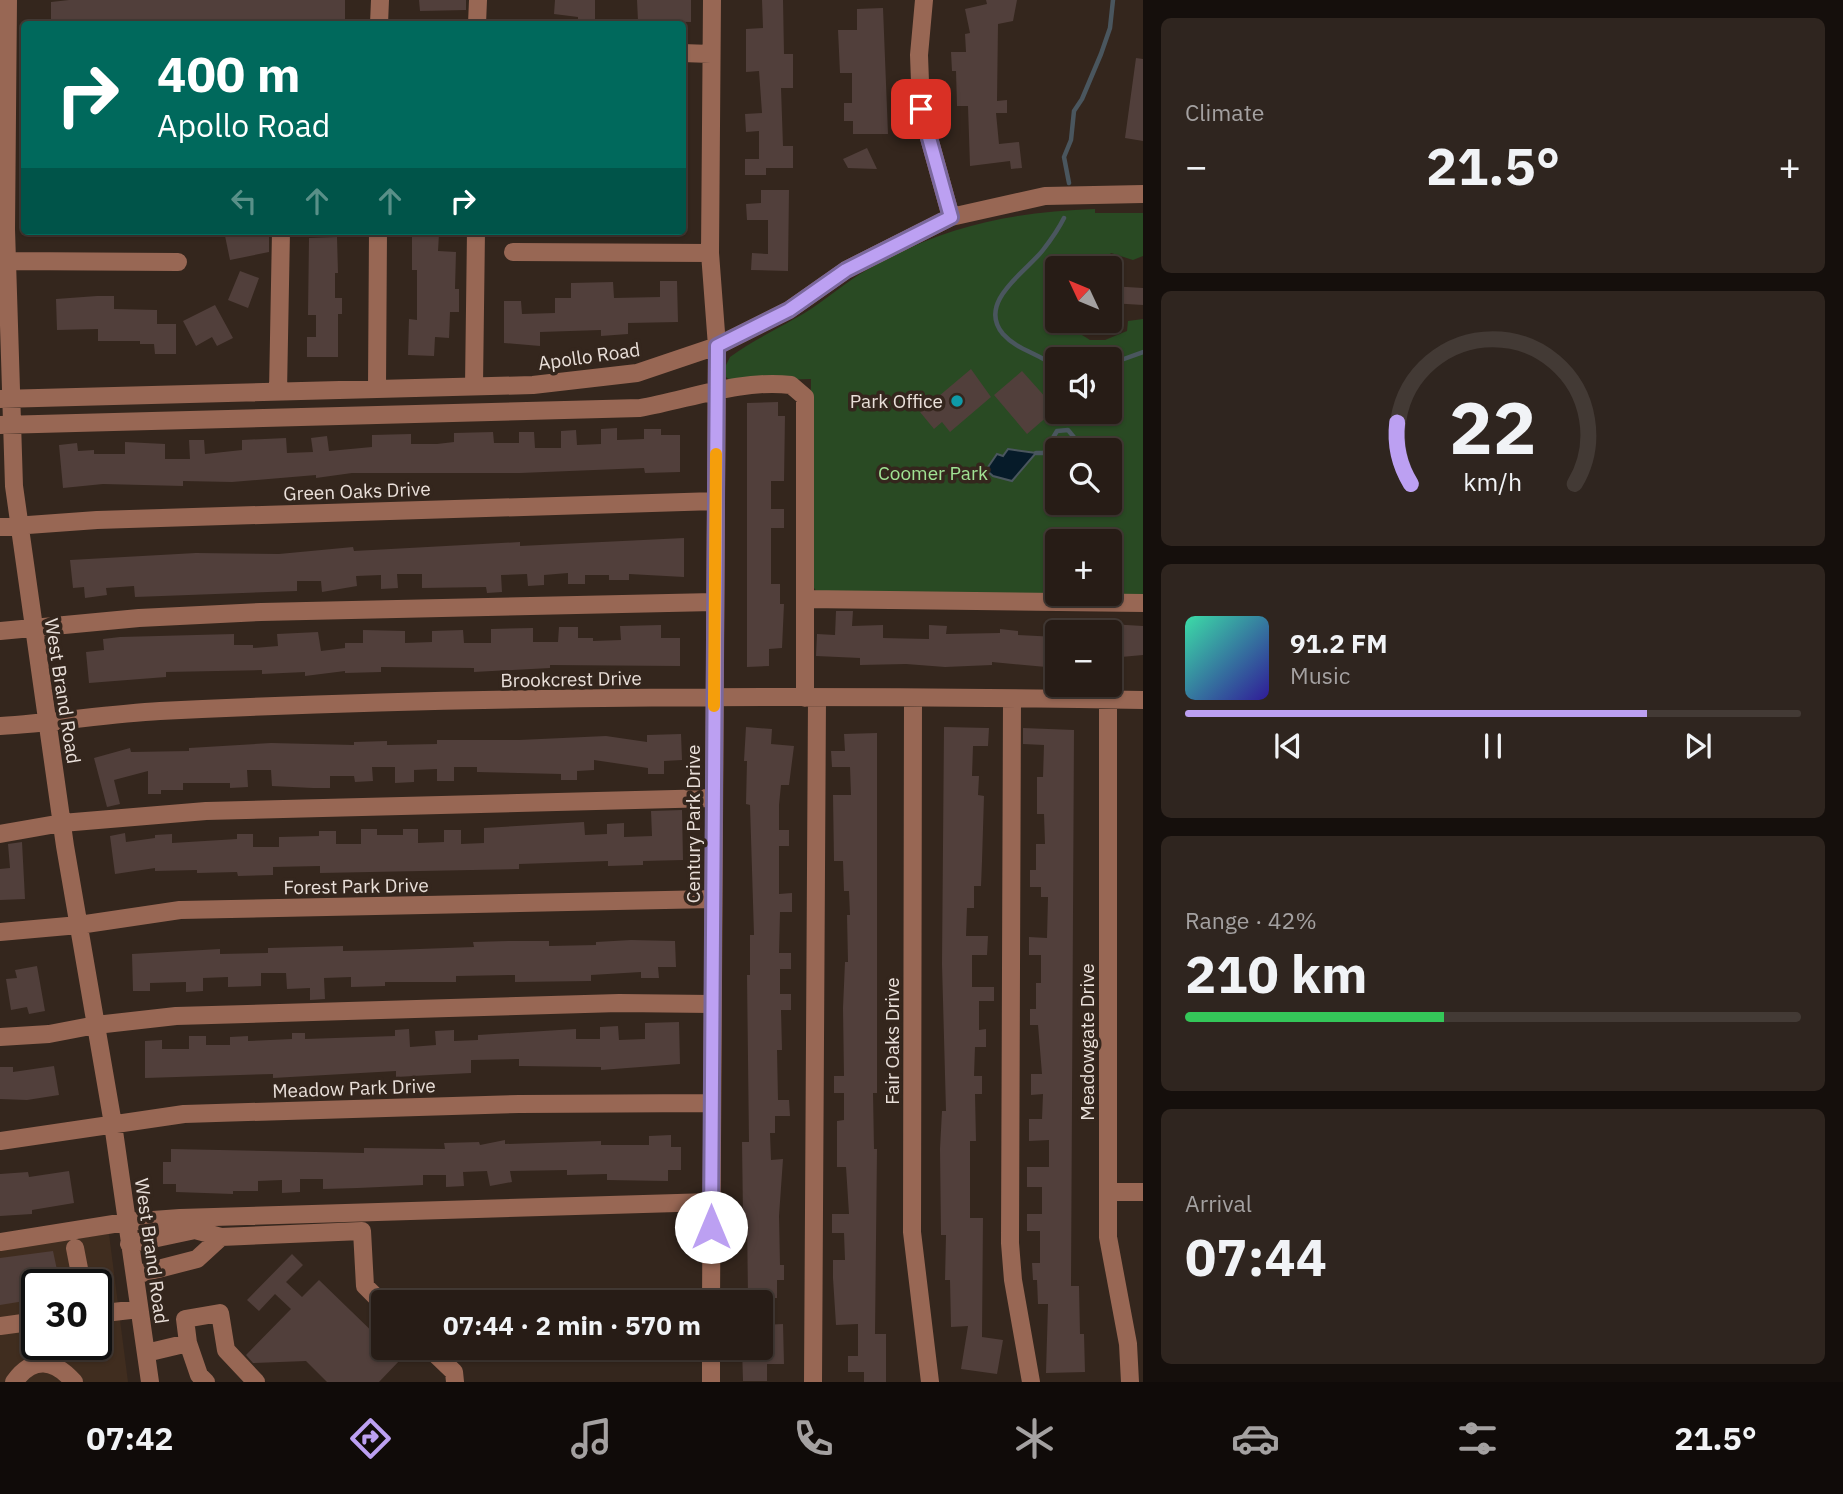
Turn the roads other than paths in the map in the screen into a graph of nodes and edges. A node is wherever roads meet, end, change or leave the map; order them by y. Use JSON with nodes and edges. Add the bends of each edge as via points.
{"nodes":[{"id":1,"x":8,"y":0,"type":"edge"},
{"id":2,"x":380,"y":0,"type":"edge"},
{"id":3,"x":478,"y":0,"type":"edge"},
{"id":4,"x":712,"y":0,"type":"edge"},
{"id":5,"x":924,"y":0,"type":"edge"},
{"id":6,"x":379,"y":21,"type":"edge"},
{"id":7,"x":477,"y":21,"type":"edge"},
{"id":8,"x":686,"y":53,"type":"edge"},
{"id":9,"x":711,"y":54,"type":"junction"},
{"id":10,"x":10,"y":56,"type":"edge"},
{"id":11,"x":16,"y":160,"type":"edge"},
{"id":12,"x":1143,"y":194,"type":"edge"},
{"id":13,"x":951,"y":217,"type":"junction"},
{"id":14,"x":281,"y":235,"type":"edge"},
{"id":15,"x":378,"y":235,"type":"edge"},
{"id":16,"x":475,"y":235,"type":"edge"},
{"id":17,"x":513,"y":252,"type":"dead end"},
{"id":18,"x":710,"y":253,"type":"junction"},
{"id":19,"x":7,"y":261,"type":"junction"},
{"id":20,"x":178,"y":262,"type":"dead end"},
{"id":21,"x":717,"y":346,"type":"junction"},
{"id":22,"x":474,"y":386,"type":"junction"},
{"id":23,"x":377,"y":388,"type":"junction"},
{"id":24,"x":717,"y":391,"type":"junction"},
{"id":25,"x":278,"y":392,"type":"junction"},
{"id":26,"x":5,"y":398,"type":"edge"},
{"id":27,"x":6,"y":424,"type":"edge"},
{"id":28,"x":716,"y":501,"type":"junction"},
{"id":29,"x":19,"y":526,"type":"junction"},
{"id":30,"x":0,"y":527,"type":"edge"},
{"id":31,"x":805,"y":599,"type":"junction"},
{"id":32,"x":714,"y":602,"type":"junction"},
{"id":33,"x":1143,"y":603,"type":"edge"},
{"id":34,"x":33,"y":630,"type":"junction"},
{"id":35,"x":0,"y":631,"type":"edge"},
{"id":36,"x":714,"y":697,"type":"junction"},
{"id":37,"x":811,"y":698,"type":"junction"},
{"id":38,"x":913,"y":699,"type":"junction"},
{"id":39,"x":1013,"y":699,"type":"junction"},
{"id":40,"x":1108,"y":699,"type":"junction"},
{"id":41,"x":1143,"y":700,"type":"edge"},
{"id":42,"x":47,"y":723,"type":"junction"},
{"id":43,"x":0,"y":726,"type":"edge"},
{"id":44,"x":714,"y":798,"type":"junction"},
{"id":45,"x":62,"y":823,"type":"junction"},
{"id":46,"x":0,"y":835,"type":"edge"},
{"id":47,"x":713,"y":899,"type":"junction"},
{"id":48,"x":79,"y":925,"type":"junction"},
{"id":49,"x":0,"y":932,"type":"edge"},
{"id":50,"x":712,"y":1004,"type":"junction"},
{"id":51,"x":96,"y":1024,"type":"junction"},
{"id":52,"x":0,"y":1037,"type":"edge"},
{"id":53,"x":712,"y":1103,"type":"junction"},
{"id":54,"x":113,"y":1124,"type":"junction"},
{"id":55,"x":0,"y":1140,"type":"edge"},
{"id":56,"x":1108,"y":1192,"type":"junction"},
{"id":57,"x":1143,"y":1192,"type":"edge"},
{"id":58,"x":711,"y":1202,"type":"junction"},
{"id":59,"x":126,"y":1223,"type":"junction"},
{"id":60,"x":221,"y":1237,"type":"junction"},
{"id":61,"x":0,"y":1242,"type":"edge"},
{"id":62,"x":129,"y":1244,"type":"junction"},
{"id":63,"x":75,"y":1248,"type":"dead end"},
{"id":64,"x":79,"y":1269,"type":"edge"},
{"id":65,"x":135,"y":1275,"type":"junction"},
{"id":66,"x":711,"y":1290,"type":"edge"},
{"id":67,"x":371,"y":1292,"type":"edge"},
{"id":68,"x":139,"y":1309,"type":"junction"},
{"id":69,"x":112,"y":1312,"type":"edge"},
{"id":70,"x":21,"y":1323,"type":"edge"},
{"id":71,"x":0,"y":1326,"type":"edge"},
{"id":72,"x":188,"y":1343,"type":"junction"},
{"id":73,"x":146,"y":1353,"type":"junction"},
{"id":74,"x":442,"y":1360,"type":"edge"},
{"id":75,"x":711,"y":1360,"type":"edge"},
{"id":76,"x":14,"y":1382,"type":"edge"},
{"id":77,"x":74,"y":1382,"type":"edge"},
{"id":78,"x":150,"y":1382,"type":"edge"},
{"id":79,"x":206,"y":1382,"type":"edge"},
{"id":80,"x":256,"y":1382,"type":"edge"},
{"id":81,"x":455,"y":1382,"type":"edge"},
{"id":82,"x":711,"y":1382,"type":"edge"},
{"id":83,"x":813,"y":1382,"type":"edge"},
{"id":84,"x":930,"y":1382,"type":"edge"},
{"id":85,"x":1031,"y":1382,"type":"edge"},
{"id":86,"x":1130,"y":1382,"type":"edge"}],
"edges":[{"from":1,"to":10,"type":"street","name":"West Brand Road"},
{"from":2,"to":6,"type":"street"},
{"from":3,"to":7,"type":"street"},
{"from":4,"to":9,"type":"street","name":"Century Park Drive"},
{"from":5,"to":13,"type":"street","via":[[921,109]]},
{"from":8,"to":9,"type":"street"},
{"from":9,"to":18,"type":"street","name":"Century Park Drive"},
{"from":10,"to":11,"type":"street","name":"West Brand Road"},
{"from":11,"to":19,"type":"street","name":"West Brand Road"},
{"from":12,"to":13,"type":"street","name":"Apollo Road","via":[[1045,195]]},
{"from":13,"to":21,"type":"street","name":"Apollo Road","via":[[846,270],[789,310]]},
{"from":14,"to":25,"type":"street"},
{"from":15,"to":23,"type":"street"},
{"from":16,"to":22,"type":"street"},
{"from":17,"to":18,"type":"street"},
{"from":18,"to":21,"type":"street","name":"Century Park Drive"},
{"from":19,"to":20,"type":"street"},
{"from":19,"to":26,"type":"street","name":"West Brand Road"},
{"from":21,"to":22,"type":"street","name":"Apollo Road","via":[[637,373],[533,385]]},
{"from":21,"to":24,"type":"street","name":"Century Park Drive"},
{"from":22,"to":23,"type":"street","name":"Apollo Road"},
{"from":23,"to":25,"type":"street","name":"Apollo Road"},
{"from":24,"to":27,"type":"street","via":[[640,408]]},
{"from":24,"to":28,"type":"street","name":"Century Park Drive"},
{"from":24,"to":31,"type":"street","via":[[783,384],[797,387],[805,397]]},
{"from":25,"to":26,"type":"street","name":"Apollo Road"},
{"from":26,"to":27,"type":"street","name":"West Brand Road"},
{"from":27,"to":29,"type":"street","name":"West Brand Road"},
{"from":28,"to":29,"type":"street","name":"Green Oaks Drive"},
{"from":28,"to":32,"type":"street","name":"Century Park Drive"},
{"from":29,"to":30,"type":"street","name":"Green Oaks Drive"},
{"from":29,"to":34,"type":"street","name":"West Brand Road"},
{"from":31,"to":33,"type":"street"},
{"from":31,"to":37,"type":"street"},
{"from":32,"to":34,"type":"street","via":[[261,612],[139,618]]},
{"from":32,"to":36,"type":"street","name":"Century Park Drive"},
{"from":34,"to":35,"type":"street"},
{"from":34,"to":42,"type":"street","name":"West Brand Road"},
{"from":36,"to":37,"type":"street","name":"Brookcrest Drive"},
{"from":36,"to":42,"type":"street","name":"Brookcrest Drive","via":[[156,711]]},
{"from":36,"to":44,"type":"street","name":"Century Park Drive"},
{"from":37,"to":38,"type":"street","name":"Brookcrest Drive"},
{"from":37,"to":83,"type":"street"},
{"from":38,"to":39,"type":"street","name":"Brookcrest Drive"},
{"from":38,"to":84,"type":"street","name":"Fair Oaks Drive","via":[[912,1232]]},
{"from":39,"to":40,"type":"street","name":"Brookcrest Drive"},
{"from":39,"to":85,"type":"street","via":[[1009,1194],[1013,1280]]},
{"from":40,"to":41,"type":"street","name":"Brookcrest Drive"},
{"from":40,"to":56,"type":"street","name":"Meadowgate Drive"},
{"from":42,"to":43,"type":"street","name":"Brookcrest Drive"},
{"from":42,"to":45,"type":"street","name":"West Brand Road"},
{"from":44,"to":45,"type":"street","via":[[206,811]]},
{"from":44,"to":47,"type":"street","name":"Century Park Drive"},
{"from":45,"to":46,"type":"street"},
{"from":45,"to":48,"type":"street","name":"West Brand Road"},
{"from":47,"to":48,"type":"street","name":"Forest Park Drive","via":[[180,910]]},
{"from":47,"to":50,"type":"street","name":"Century Park Drive"},
{"from":48,"to":49,"type":"street","name":"Forest Park Drive"},
{"from":48,"to":51,"type":"street","name":"West Brand Road"},
{"from":50,"to":51,"type":"street","via":[[219,1014]]},
{"from":50,"to":53,"type":"street","name":"Century Park Drive"},
{"from":51,"to":52,"type":"street","via":[[49,1034]]},
{"from":51,"to":54,"type":"street","name":"West Brand Road"},
{"from":53,"to":54,"type":"street","name":"Meadow Park Drive","via":[[184,1114]]},
{"from":53,"to":58,"type":"street","name":"Century Park Drive"},
{"from":54,"to":55,"type":"street","name":"Meadow Park Drive"},
{"from":54,"to":59,"type":"street","name":"West Brand Road"},
{"from":56,"to":57,"type":"street"},
{"from":56,"to":86,"type":"street","name":"Meadowgate Drive","via":[[1108,1237],[1128,1344]]},
{"from":58,"to":59,"type":"street"},
{"from":58,"to":66,"type":"street","name":"Century Park Drive"},
{"from":59,"to":61,"type":"street"},
{"from":59,"to":62,"type":"street","name":"West Brand Road"},
{"from":60,"to":62,"type":"street","via":[[195,1230]]},
{"from":60,"to":65,"type":"street","via":[[197,1259]]},
{"from":60,"to":67,"type":"street","via":[[362,1231],[365,1286]]},
{"from":62,"to":65,"type":"street","name":"West Brand Road"},
{"from":63,"to":64,"type":"street"},
{"from":65,"to":68,"type":"street","name":"West Brand Road"},
{"from":68,"to":69,"type":"street"},
{"from":68,"to":73,"type":"street","name":"West Brand Road"},
{"from":70,"to":71,"type":"street"},
{"from":72,"to":73,"type":"street"},
{"from":72,"to":79,"type":"street"},
{"from":72,"to":80,"type":"street","via":[[185,1319],[219,1313],[226,1350]]},
{"from":73,"to":78,"type":"street","name":"West Brand Road"},
{"from":74,"to":81,"type":"street","via":[[454,1372]]},
{"from":75,"to":82,"type":"street"},
{"from":76,"to":77,"type":"street","via":[[23,1370],[40,1362],[51,1362]]}]}
